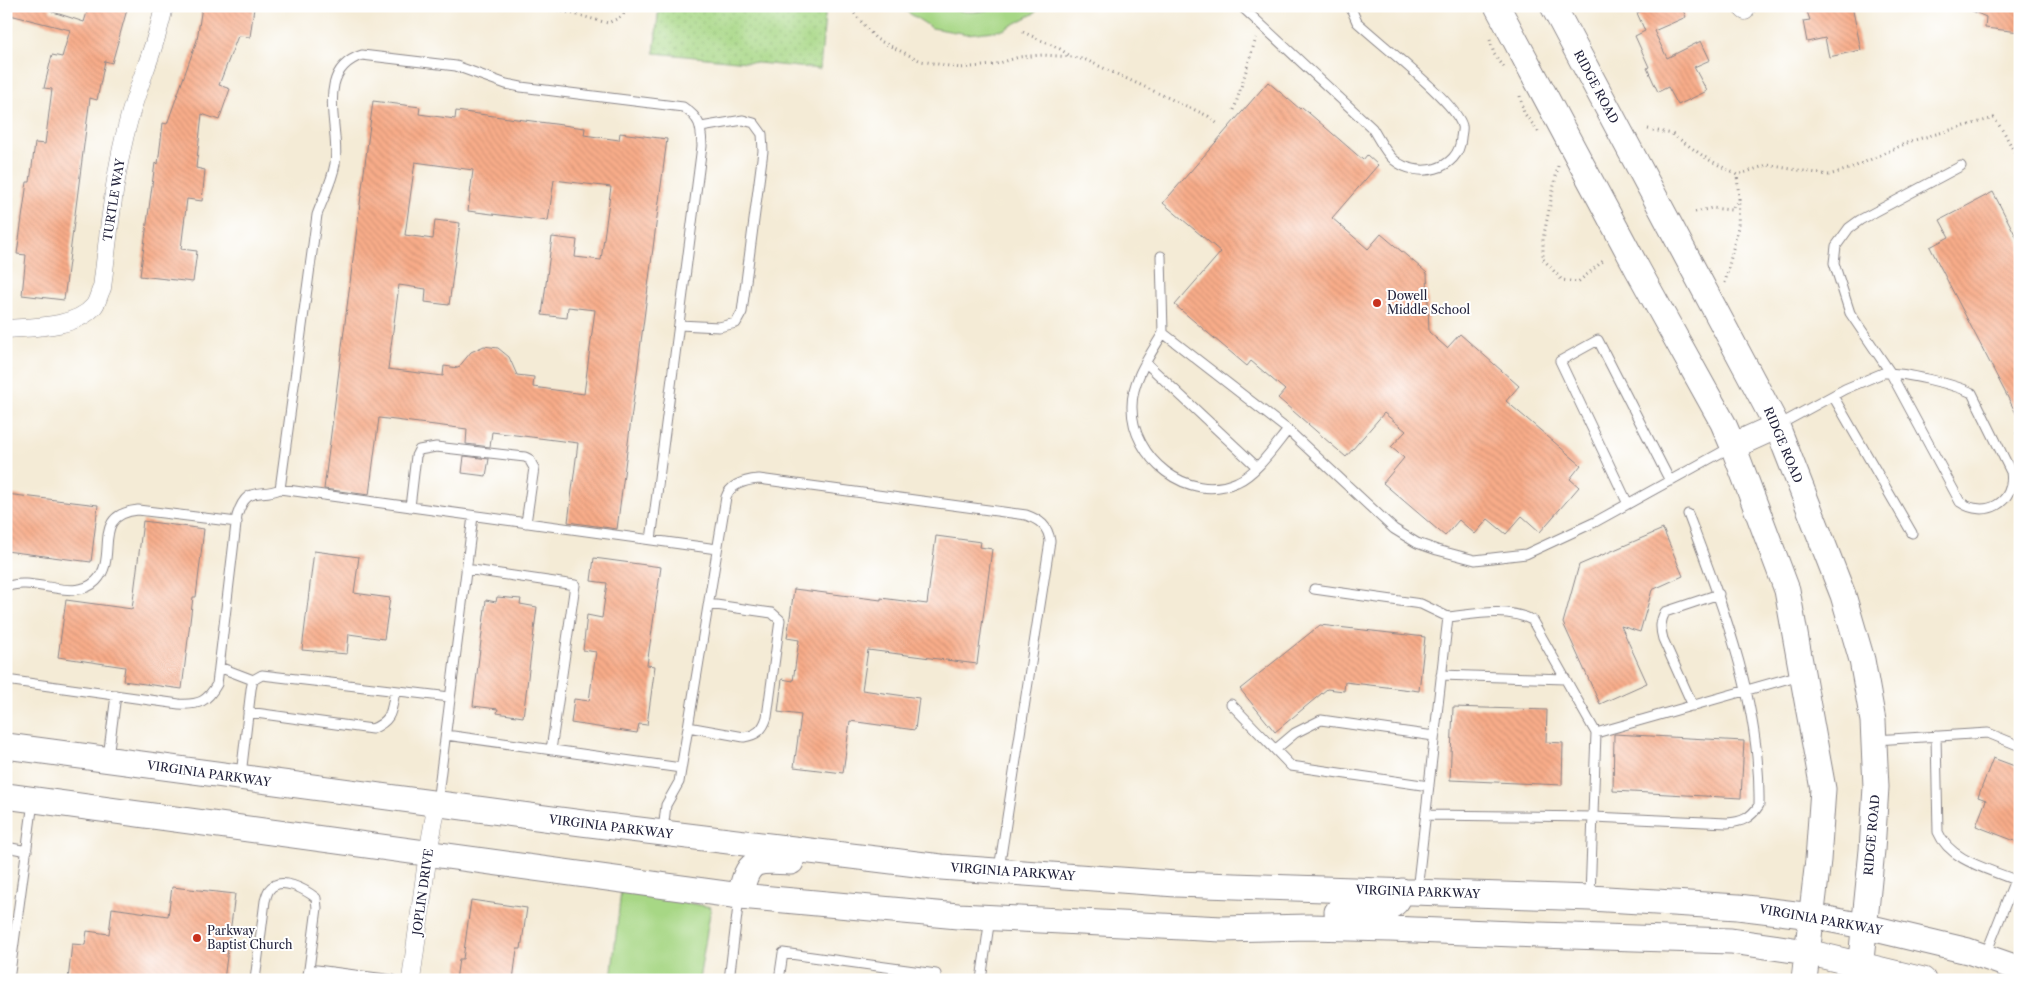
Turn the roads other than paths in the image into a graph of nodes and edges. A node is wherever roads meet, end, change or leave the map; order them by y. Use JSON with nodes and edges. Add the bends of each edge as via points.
{"nodes":[{"id":1,"x":164,"y":6,"type":"edge"},
{"id":2,"x":1241,"y":6,"type":"edge"},
{"id":3,"x":1350,"y":6,"type":"edge"},
{"id":4,"x":1497,"y":6,"type":"edge"},
{"id":5,"x":1553,"y":6,"type":"edge"},
{"id":6,"x":701,"y":127,"type":"junction"},
{"id":7,"x":1961,"y":166,"type":"dead end"},
{"id":8,"x":1161,"y":256,"type":"dead end"},
{"id":9,"x":679,"y":324,"type":"junction"},
{"id":10,"x":6,"y":329,"type":"edge"},
{"id":11,"x":1163,"y":333,"type":"junction"},
{"id":12,"x":1146,"y":363,"type":"junction"},
{"id":13,"x":1890,"y":372,"type":"junction"},
{"id":14,"x":1834,"y":396,"type":"junction"},
{"id":15,"x":1777,"y":426,"type":"junction"},
{"id":16,"x":1288,"y":430,"type":"junction"},
{"id":17,"x":1733,"y":446,"type":"junction"},
{"id":18,"x":1257,"y":467,"type":"junction"},
{"id":19,"x":1670,"y":481,"type":"junction"},
{"id":20,"x":280,"y":489,"type":"junction"},
{"id":21,"x":1628,"y":504,"type":"junction"},
{"id":22,"x":410,"y":507,"type":"junction"},
{"id":23,"x":1688,"y":514,"type":"dead end"},
{"id":24,"x":473,"y":516,"type":"junction"},
{"id":25,"x":237,"y":522,"type":"junction"},
{"id":26,"x":526,"y":523,"type":"junction"},
{"id":27,"x":1912,"y":533,"type":"dead end"},
{"id":28,"x":651,"y":540,"type":"junction"},
{"id":29,"x":718,"y":550,"type":"junction"},
{"id":30,"x":466,"y":570,"type":"junction"},
{"id":31,"x":6,"y":587,"type":"edge"},
{"id":32,"x":1314,"y":589,"type":"dead end"},
{"id":33,"x":1718,"y":594,"type":"junction"},
{"id":34,"x":709,"y":604,"type":"junction"},
{"id":35,"x":1448,"y":617,"type":"junction"},
{"id":36,"x":219,"y":667,"type":"junction"},
{"id":37,"x":1442,"y":675,"type":"junction"},
{"id":38,"x":1803,"y":675,"type":"junction"},
{"id":39,"x":1565,"y":679,"type":"junction"},
{"id":40,"x":6,"y":680,"type":"edge"},
{"id":41,"x":253,"y":680,"type":"junction"},
{"id":42,"x":395,"y":691,"type":"junction"},
{"id":43,"x":1746,"y":691,"type":"junction"},
{"id":44,"x":116,"y":695,"type":"junction"},
{"id":45,"x":450,"y":697,"type":"junction"},
{"id":46,"x":1231,"y":704,"type":"dead end"},
{"id":47,"x":1692,"y":706,"type":"junction"},
{"id":48,"x":248,"y":712,"type":"junction"},
{"id":49,"x":688,"y":727,"type":"junction"},
{"id":50,"x":1596,"y":733,"type":"junction"},
{"id":51,"x":446,"y":735,"type":"junction"},
{"id":52,"x":1434,"y":736,"type":"junction"},
{"id":53,"x":1936,"y":736,"type":"junction"},
{"id":54,"x":1874,"y":740,"type":"junction"},
{"id":55,"x":6,"y":746,"type":"edge"},
{"id":56,"x":2020,"y":746,"type":"edge"},
{"id":57,"x":1276,"y":749,"type":"junction"},
{"id":58,"x":551,"y":750,"type":"junction"},
{"id":59,"x":108,"y":760,"type":"junction"},
{"id":60,"x":681,"y":768,"type":"junction"},
{"id":61,"x":241,"y":778,"type":"junction"},
{"id":62,"x":1429,"y":786,"type":"junction"},
{"id":63,"x":6,"y":796,"type":"edge"},
{"id":64,"x":34,"y":800,"type":"junction"},
{"id":65,"x":437,"y":804,"type":"junction"},
{"id":66,"x":1426,"y":815,"type":"junction"},
{"id":67,"x":1593,"y":817,"type":"junction"},
{"id":68,"x":662,"y":834,"type":"junction"},
{"id":69,"x":6,"y":847,"type":"edge"},
{"id":70,"x":27,"y":850,"type":"junction"},
{"id":71,"x":428,"y":853,"type":"junction"},
{"id":72,"x":875,"y":858,"type":"junction"},
{"id":73,"x":999,"y":872,"type":"junction"},
{"id":74,"x":2017,"y":881,"type":"edge"},
{"id":75,"x":1409,"y":891,"type":"junction"},
{"id":76,"x":740,"y":896,"type":"junction"},
{"id":77,"x":1590,"y":898,"type":"junction"},
{"id":78,"x":1812,"y":916,"type":"junction"},
{"id":79,"x":990,"y":918,"type":"junction"},
{"id":80,"x":1863,"y":926,"type":"junction"},
{"id":81,"x":1222,"y":929,"type":"junction"},
{"id":82,"x":1807,"y":952,"type":"junction"},
{"id":83,"x":1985,"y":957,"type":"junction"},
{"id":84,"x":308,"y":969,"type":"junction"},
{"id":85,"x":2020,"y":969,"type":"edge"},
{"id":86,"x":1860,"y":972,"type":"edge"},
{"id":87,"x":9,"y":980,"type":"edge"},
{"id":88,"x":255,"y":980,"type":"edge"},
{"id":89,"x":307,"y":980,"type":"edge"},
{"id":90,"x":393,"y":980,"type":"edge"},
{"id":91,"x":411,"y":980,"type":"edge"},
{"id":92,"x":729,"y":980,"type":"edge"},
{"id":93,"x":779,"y":980,"type":"edge"},
{"id":94,"x":935,"y":980,"type":"edge"},
{"id":95,"x":981,"y":980,"type":"edge"},
{"id":96,"x":1804,"y":980,"type":"edge"},
{"id":97,"x":1923,"y":980,"type":"edge"}],
"edges":[{"from":1,"to":10,"type":"street","name":"TURTLE WAY","via":[[129,118],[118,171],[102,288],[94,306],[59,325]]},
{"from":2,"to":3,"type":"lane","via":[[1372,128],[1383,148],[1395,160],[1408,167],[1429,170],[1452,161],[1461,145],[1462,126],[1451,107],[1356,22]]},
{"from":4,"to":17,"type":"main road"},
{"from":5,"to":15,"type":"main road","name":"RIDGE ROAD"},
{"from":6,"to":9,"type":"lane","via":[[702,146]]},
{"from":6,"to":9,"type":"lane","via":[[743,120],[754,123],[762,134],[763,151],[742,312],[736,323],[719,327]]},
{"from":6,"to":20,"type":"lane","via":[[697,118],[683,107],[521,87],[456,66],[368,54],[349,61],[336,79],[332,96],[335,164],[317,215]]},
{"from":7,"to":13,"type":"lane","via":[[1860,220],[1849,228],[1836,246],[1834,263],[1850,313]]},
{"from":8,"to":11,"type":"lane"},
{"from":9,"to":28,"type":"lane"},
{"from":11,"to":12,"type":"lane"},
{"from":11,"to":16,"type":"lane"},
{"from":12,"to":18,"type":"lane"},
{"from":12,"to":18,"type":"lane","via":[[1133,397],[1135,431],[1145,451],[1166,472],[1184,483],[1208,488],[1238,482]]},
{"from":13,"to":13,"type":"lane","via":[[1972,394],[2011,472],[2011,491],[2000,504],[1976,507],[1960,502]]},
{"from":13,"to":14,"type":"lane"},
{"from":14,"to":15,"type":"lane"},
{"from":14,"to":27,"type":"lane"},
{"from":15,"to":17,"type":"main road"},
{"from":15,"to":54,"type":"main road","name":"RIDGE ROAD","via":[[1843,595],[1862,660]]},
{"from":16,"to":18,"type":"lane"},
{"from":16,"to":21,"type":"lane","via":[[1394,529],[1417,543],[1475,560],[1526,554]]},
{"from":17,"to":19,"type":"lane"},
{"from":17,"to":38,"type":"main road","via":[[1787,590]]},
{"from":19,"to":21,"type":"lane"},
{"from":19,"to":21,"type":"lane","via":[[1598,340],[1560,361]]},
{"from":20,"to":22,"type":"lane"},
{"from":20,"to":25,"type":"lane","via":[[250,495],[240,506]]},
{"from":22,"to":24,"type":"lane"},
{"from":22,"to":26,"type":"lane","via":[[419,450],[436,447],[525,457],[530,459],[534,468]]},
{"from":23,"to":33,"type":"lane"},
{"from":24,"to":26,"type":"lane"},
{"from":24,"to":30,"type":"lane"},
{"from":25,"to":31,"type":"lane","via":[[124,511],[110,525],[104,566],[97,580],[90,585],[71,590],[24,584]]},
{"from":25,"to":36,"type":"lane"},
{"from":26,"to":28,"type":"lane"},
{"from":28,"to":29,"type":"lane"},
{"from":29,"to":34,"type":"lane"},
{"from":29,"to":73,"type":"lane","via":[[728,492],[746,480],[759,479],[1026,515],[1046,527],[1050,541]]},
{"from":30,"to":45,"type":"lane"},
{"from":30,"to":58,"type":"lane","via":[[575,584]]},
{"from":32,"to":35,"type":"lane","via":[[1421,604]]},
{"from":33,"to":43,"type":"lane"},
{"from":33,"to":47,"type":"lane","via":[[1665,612],[1661,619],[1663,639]]},
{"from":34,"to":49,"type":"lane"},
{"from":34,"to":49,"type":"lane","via":[[772,614],[780,620],[767,717],[762,730],[752,736]]},
{"from":35,"to":37,"type":"lane"},
{"from":35,"to":39,"type":"lane","via":[[1521,614],[1532,620]]},
{"from":36,"to":41,"type":"lane"},
{"from":36,"to":44,"type":"lane","via":[[217,684],[208,698],[199,702],[179,704]]},
{"from":37,"to":39,"type":"lane"},
{"from":37,"to":52,"type":"lane"},
{"from":38,"to":43,"type":"lane"},
{"from":38,"to":78,"type":"main road","via":[[1823,789]]},
{"from":39,"to":50,"type":"lane"},
{"from":40,"to":44,"type":"lane"},
{"from":41,"to":42,"type":"lane","via":[[262,675]]},
{"from":41,"to":48,"type":"lane"},
{"from":42,"to":45,"type":"lane"},
{"from":42,"to":48,"type":"lane","via":[[390,716],[384,724],[372,729]]},
{"from":43,"to":47,"type":"lane"},
{"from":43,"to":67,"type":"lane","via":[[1757,749],[1760,790],[1759,805],[1746,820]]},
{"from":44,"to":59,"type":"lane"},
{"from":45,"to":51,"type":"lane"},
{"from":46,"to":57,"type":"lane"},
{"from":47,"to":50,"type":"lane"},
{"from":48,"to":61,"type":"lane"},
{"from":49,"to":60,"type":"lane"},
{"from":50,"to":67,"type":"lane"},
{"from":51,"to":58,"type":"lane"},
{"from":51,"to":65,"type":"lane"},
{"from":52,"to":57,"type":"lane","via":[[1321,720],[1295,733]]},
{"from":52,"to":62,"type":"lane"},
{"from":53,"to":54,"type":"lane"},
{"from":53,"to":56,"type":"lane","via":[[1988,733]]},
{"from":53,"to":74,"type":"lane","via":[[1938,832],[1942,841],[1966,860]]},
{"from":54,"to":80,"type":"main road","name":"RIDGE ROAD","via":[[1876,787]]},
{"from":55,"to":59,"type":"main road","name":"VIRGINIA PARKWAY"},
{"from":57,"to":62,"type":"lane","via":[[1291,766],[1297,768]]},
{"from":58,"to":60,"type":"lane"},
{"from":59,"to":61,"type":"main road","name":"VIRGINIA PARKWAY"},
{"from":60,"to":68,"type":"lane","via":[[679,782],[666,805]]},
{"from":61,"to":65,"type":"main road","name":"VIRGINIA PARKWAY"},
{"from":62,"to":66,"type":"lane"},
{"from":63,"to":64,"type":"main road"},
{"from":64,"to":70,"type":"lane"},
{"from":64,"to":71,"type":"main road"},
{"from":65,"to":68,"type":"main road","name":"VIRGINIA PARKWAY"},
{"from":65,"to":71,"type":"street","name":"JOPLIN DRIVE"},
{"from":66,"to":67,"type":"lane"},
{"from":66,"to":75,"type":"lane"},
{"from":67,"to":77,"type":"lane"},
{"from":68,"to":72,"type":"main road","name":"VIRGINIA PARKWAY"},
{"from":69,"to":70,"type":"lane"},
{"from":70,"to":87,"type":"lane"},
{"from":71,"to":76,"type":"main road"},
{"from":71,"to":91,"type":"street","name":"JOPLIN DRIVE"},
{"from":72,"to":73,"type":"main road","name":"VIRGINIA PARKWAY"},
{"from":72,"to":76,"type":"main road","via":[[850,867],[763,861],[750,866],[744,876]]},
{"from":73,"to":75,"type":"main road","name":"VIRGINIA PARKWAY","via":[[1278,889]]},
{"from":74,"to":83,"type":"lane"},
{"from":75,"to":77,"type":"main road","name":"VIRGINIA PARKWAY"},
{"from":75,"to":81,"type":"main road","via":[[1396,903],[1382,909],[1240,915]]},
{"from":76,"to":79,"type":"main road"},
{"from":76,"to":92,"type":"lane"},
{"from":77,"to":78,"type":"main road","name":"VIRGINIA PARKWAY","via":[[1738,907]]},
{"from":78,"to":80,"type":"main road","name":"VIRGINIA PARKWAY"},
{"from":78,"to":82,"type":"main road"},
{"from":79,"to":81,"type":"main road"},
{"from":79,"to":95,"type":"lane"},
{"from":80,"to":83,"type":"main road","name":"VIRGINIA PARKWAY"},
{"from":80,"to":86,"type":"main road","name":"RIDGE ROAD"},
{"from":81,"to":82,"type":"main road","via":[[1310,927],[1731,941]]},
{"from":82,"to":86,"type":"main road"},
{"from":82,"to":96,"type":"main road"},
{"from":83,"to":85,"type":"main road","name":"VIRGINIA PARKWAY"},
{"from":84,"to":88,"type":"lane","via":[[316,898],[306,889],[277,884],[270,889],[265,901]]},
{"from":84,"to":89,"type":"lane"},
{"from":84,"to":90,"type":"lane"},
{"from":86,"to":97,"type":"main road"},
{"from":93,"to":94,"type":"lane","via":[[783,953],[936,974]]}]}
